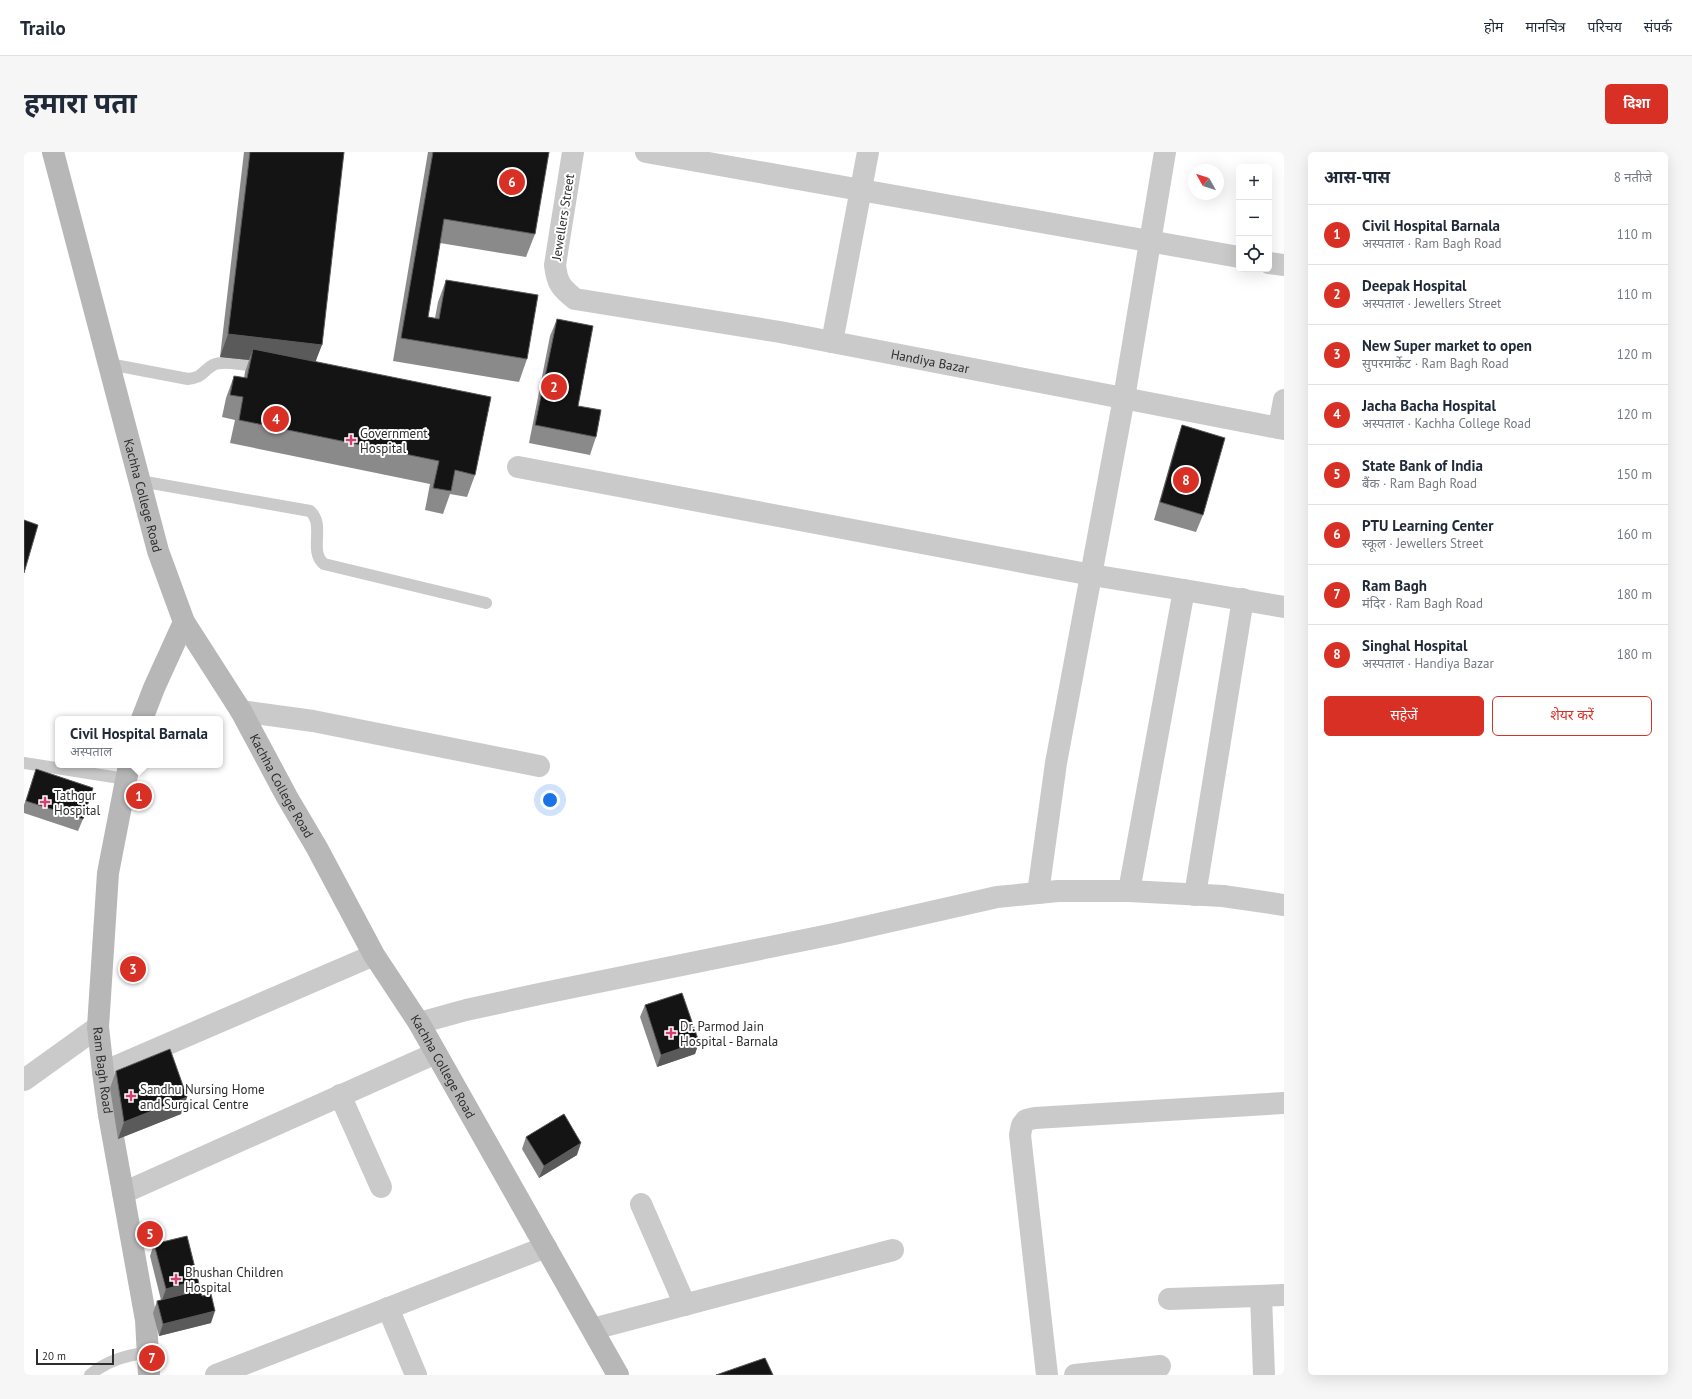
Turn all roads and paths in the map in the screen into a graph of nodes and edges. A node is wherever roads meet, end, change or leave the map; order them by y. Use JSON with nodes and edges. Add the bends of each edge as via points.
{"nodes":[{"id":1,"x":53,"y":152,"type":"edge"},
{"id":2,"x":573,"y":152,"type":"edge"},
{"id":3,"x":646,"y":152,"type":"edge"},
{"id":4,"x":868,"y":152,"type":"edge"},
{"id":5,"x":1165,"y":152,"type":"edge"},
{"id":6,"x":861,"y":190,"type":"junction"},
{"id":7,"x":1151,"y":242,"type":"junction"},
{"id":8,"x":1236,"y":256,"type":"edge"},
{"id":9,"x":1272,"y":263,"type":"edge"},
{"id":10,"x":1284,"y":265,"type":"edge"},
{"id":11,"x":575,"y":299,"type":"joint"},
{"id":12,"x":832,"y":342,"type":"junction"},
{"id":13,"x":109,"y":364,"type":"junction"},
{"id":14,"x":271,"y":370,"type":"edge"},
{"id":15,"x":1124,"y":398,"type":"junction"},
{"id":16,"x":1284,"y":400,"type":"edge"},
{"id":17,"x":1282,"y":429,"type":"edge"},
{"id":18,"x":518,"y":467,"type":"dead end"},
{"id":19,"x":140,"y":481,"type":"junction"},
{"id":20,"x":1092,"y":575,"type":"junction"},
{"id":21,"x":1184,"y":590,"type":"junction"},
{"id":22,"x":1243,"y":600,"type":"junction"},
{"id":23,"x":486,"y":603,"type":"dead end"},
{"id":24,"x":1284,"y":607,"type":"edge"},
{"id":25,"x":184,"y":622,"type":"junction"},
{"id":26,"x":241,"y":711,"type":"junction"},
{"id":27,"x":143,"y":716,"type":"edge"},
{"id":28,"x":24,"y":763,"type":"edge"},
{"id":29,"x":55,"y":766,"type":"edge"},
{"id":30,"x":539,"y":766,"type":"dead end"},
{"id":31,"x":82,"y":768,"type":"edge"},
{"id":32,"x":128,"y":772,"type":"edge"},
{"id":33,"x":1129,"y":891,"type":"junction"},
{"id":34,"x":1038,"y":893,"type":"junction"},
{"id":35,"x":1195,"y":894,"type":"junction"},
{"id":36,"x":1284,"y":905,"type":"edge"},
{"id":37,"x":374,"y":955,"type":"junction"},
{"id":38,"x":419,"y":1023,"type":"junction"},
{"id":39,"x":98,"y":1027,"type":"junction"},
{"id":40,"x":436,"y":1053,"type":"junction"},
{"id":41,"x":103,"y":1072,"type":"junction"},
{"id":42,"x":24,"y":1080,"type":"edge"},
{"id":43,"x":340,"y":1095,"type":"junction"},
{"id":44,"x":1284,"y":1103,"type":"edge"},
{"id":45,"x":381,"y":1187,"type":"dead end"},
{"id":46,"x":123,"y":1193,"type":"junction"},
{"id":47,"x":641,"y":1204,"type":"dead end"},
{"id":48,"x":546,"y":1247,"type":"junction"},
{"id":49,"x":892,"y":1250,"type":"dead end"},
{"id":50,"x":1284,"y":1295,"type":"edge"},
{"id":51,"x":1261,"y":1296,"type":"junction"},
{"id":52,"x":1169,"y":1299,"type":"dead end"},
{"id":53,"x":685,"y":1305,"type":"junction"},
{"id":54,"x":388,"y":1308,"type":"junction"},
{"id":55,"x":593,"y":1329,"type":"junction"},
{"id":56,"x":148,"y":1352,"type":"junction"},
{"id":57,"x":1160,"y":1366,"type":"dead end"},
{"id":58,"x":90,"y":1375,"type":"edge"},
{"id":59,"x":149,"y":1375,"type":"edge"},
{"id":60,"x":216,"y":1375,"type":"edge"},
{"id":61,"x":416,"y":1375,"type":"edge"},
{"id":62,"x":618,"y":1375,"type":"edge"},
{"id":63,"x":1047,"y":1375,"type":"edge"},
{"id":64,"x":1075,"y":1375,"type":"edge"},
{"id":65,"x":1264,"y":1375,"type":"edge"}],
"edges":[{"from":1,"to":13,"type":"street","name":"Kachha College Road"},
{"from":2,"to":11,"type":"street","name":"Jewellers Street","via":[[555,265],[556,278],[563,290]]},
{"from":3,"to":6,"type":"street"},
{"from":4,"to":6,"type":"street"},
{"from":5,"to":7,"type":"street"},
{"from":6,"to":7,"type":"street"},
{"from":6,"to":12,"type":"street"},
{"from":7,"to":8,"type":"street"},
{"from":7,"to":15,"type":"street"},
{"from":9,"to":10,"type":"street"},
{"from":11,"to":12,"type":"street","name":"Handiya Bazar"},
{"from":12,"to":15,"type":"street","name":"Handiya Bazar"},
{"from":13,"to":14,"type":"lane","via":[[188,379],[199,377],[213,365],[220,363]]},
{"from":13,"to":19,"type":"street","name":"Kachha College Road"},
{"from":15,"to":17,"type":"street","name":"Handiya Bazar"},
{"from":15,"to":20,"type":"street"},
{"from":16,"to":17,"type":"street"},
{"from":18,"to":20,"type":"street"},
{"from":19,"to":23,"type":"lane","via":[[310,511],[317,522],[317,555],[324,564]]},
{"from":19,"to":25,"type":"street","name":"Kachha College Road","via":[[158,551]]},
{"from":20,"to":21,"type":"street"},
{"from":20,"to":34,"type":"street","via":[[1056,763]]},
{"from":21,"to":22,"type":"street"},
{"from":21,"to":33,"type":"street"},
{"from":22,"to":24,"type":"street"},
{"from":22,"to":35,"type":"street"},
{"from":25,"to":26,"type":"street","name":"Kachha College Road"},
{"from":25,"to":27,"type":"street"},
{"from":26,"to":30,"type":"street","via":[[313,721]]},
{"from":26,"to":37,"type":"street","name":"Kachha College Road"},
{"from":28,"to":29,"type":"lane"},
{"from":31,"to":32,"type":"lane"},
{"from":32,"to":39,"type":"street","name":"Ram Bagh Road","via":[[108,873]]},
{"from":33,"to":34,"type":"street"},
{"from":33,"to":35,"type":"street"},
{"from":34,"to":38,"type":"street","via":[[997,897],[834,934],[466,1010]]},
{"from":35,"to":36,"type":"street"},
{"from":37,"to":38,"type":"street","name":"Kachha College Road"},
{"from":37,"to":41,"type":"street"},
{"from":38,"to":40,"type":"street","name":"Kachha College Road"},
{"from":39,"to":41,"type":"street","name":"Ram Bagh Road"},
{"from":39,"to":42,"type":"street"},
{"from":40,"to":43,"type":"street"},
{"from":40,"to":48,"type":"street","name":"Kachha College Road"},
{"from":41,"to":46,"type":"street","name":"Ram Bagh Road"},
{"from":43,"to":45,"type":"street"},
{"from":43,"to":46,"type":"street"},
{"from":44,"to":63,"type":"street","via":[[1026,1120],[1020,1135]]},
{"from":46,"to":56,"type":"street","name":"Ram Bagh Road","via":[[146,1320]]},
{"from":47,"to":53,"type":"street"},
{"from":48,"to":54,"type":"street"},
{"from":48,"to":55,"type":"street","name":"Kachha College Road"},
{"from":49,"to":53,"type":"street"},
{"from":50,"to":51,"type":"street"},
{"from":51,"to":52,"type":"street"},
{"from":51,"to":65,"type":"street"},
{"from":53,"to":55,"type":"street"},
{"from":54,"to":60,"type":"street"},
{"from":54,"to":61,"type":"street"},
{"from":55,"to":62,"type":"street","name":"Kachha College Road"},
{"from":56,"to":58,"type":"lane","via":[[114,1360]]},
{"from":56,"to":59,"type":"street","name":"Ram Bagh Road"},
{"from":57,"to":64,"type":"street"}]}
